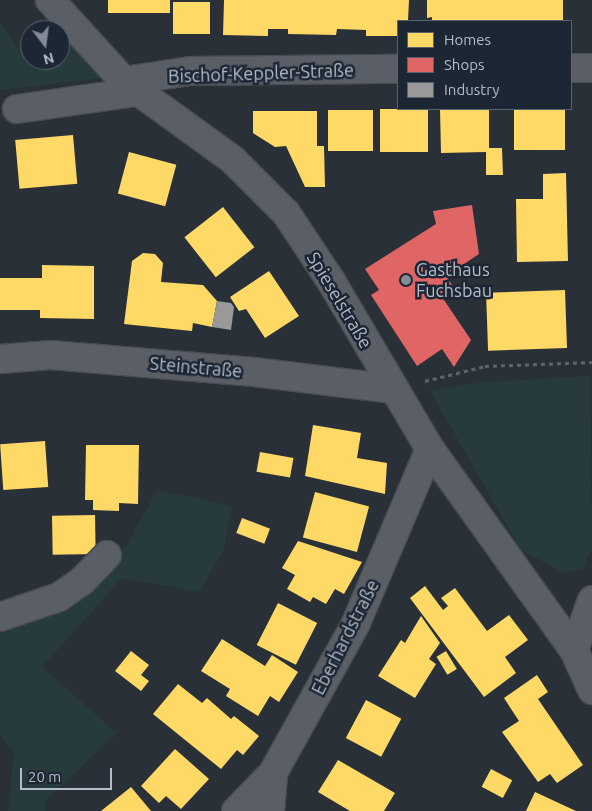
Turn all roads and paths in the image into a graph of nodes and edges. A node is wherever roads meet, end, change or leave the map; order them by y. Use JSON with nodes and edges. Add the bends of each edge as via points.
{"nodes":[{"id":1,"x":50,"y":0,"type":"edge"},
{"id":2,"x":572,"y":68,"type":"edge"},
{"id":3,"x":592,"y":68,"type":"edge"},
{"id":4,"x":397,"y":69,"type":"edge"},
{"id":5,"x":133,"y":86,"type":"junction"},
{"id":6,"x":17,"y":109,"type":"dead end"},
{"id":7,"x":0,"y":359,"type":"edge"},
{"id":8,"x":592,"y":362,"type":"edge"},
{"id":9,"x":392,"y":389,"type":"junction"},
{"id":10,"x":430,"y":449,"type":"junction"},
{"id":11,"x":107,"y":555,"type":"dead end"},
{"id":12,"x":592,"y":600,"type":"edge"},
{"id":13,"x":0,"y":617,"type":"edge"},
{"id":14,"x":574,"y":650,"type":"junction"},
{"id":15,"x":592,"y":690,"type":"edge"},
{"id":16,"x":273,"y":773,"type":"junction"},
{"id":17,"x":236,"y":811,"type":"edge"},
{"id":18,"x":270,"y":811,"type":"edge"}],
"edges":[{"from":1,"to":5,"type":"street","name":"Spieselstraße"},
{"from":2,"to":3,"type":"street"},
{"from":4,"to":5,"type":"street","name":"Bischof-Keppler-Straße","via":[[190,71]]},
{"from":5,"to":6,"type":"street","name":"Bischof-Keppler-Straße"},
{"from":5,"to":9,"type":"street","name":"Spieselstraße","via":[[234,160],[286,213],[331,282]]},
{"from":7,"to":9,"type":"street","name":"Steinstraße","via":[[52,355],[254,372]]},
{"from":8,"to":9,"type":"path","via":[[485,366]]},
{"from":9,"to":10,"type":"street","name":"Spieselstraße"},
{"from":10,"to":14,"type":"street","name":"Spieselstraße"},
{"from":10,"to":16,"type":"street","name":"Eberhardstraße","via":[[356,623]]},
{"from":11,"to":13,"type":"street","via":[[82,581],[59,597]]},
{"from":12,"to":14,"type":"street"},
{"from":14,"to":15,"type":"street","name":"Spieselstraße"},
{"from":16,"to":17,"type":"street","name":"Eberhardstraße"},
{"from":16,"to":18,"type":"street"}]}
